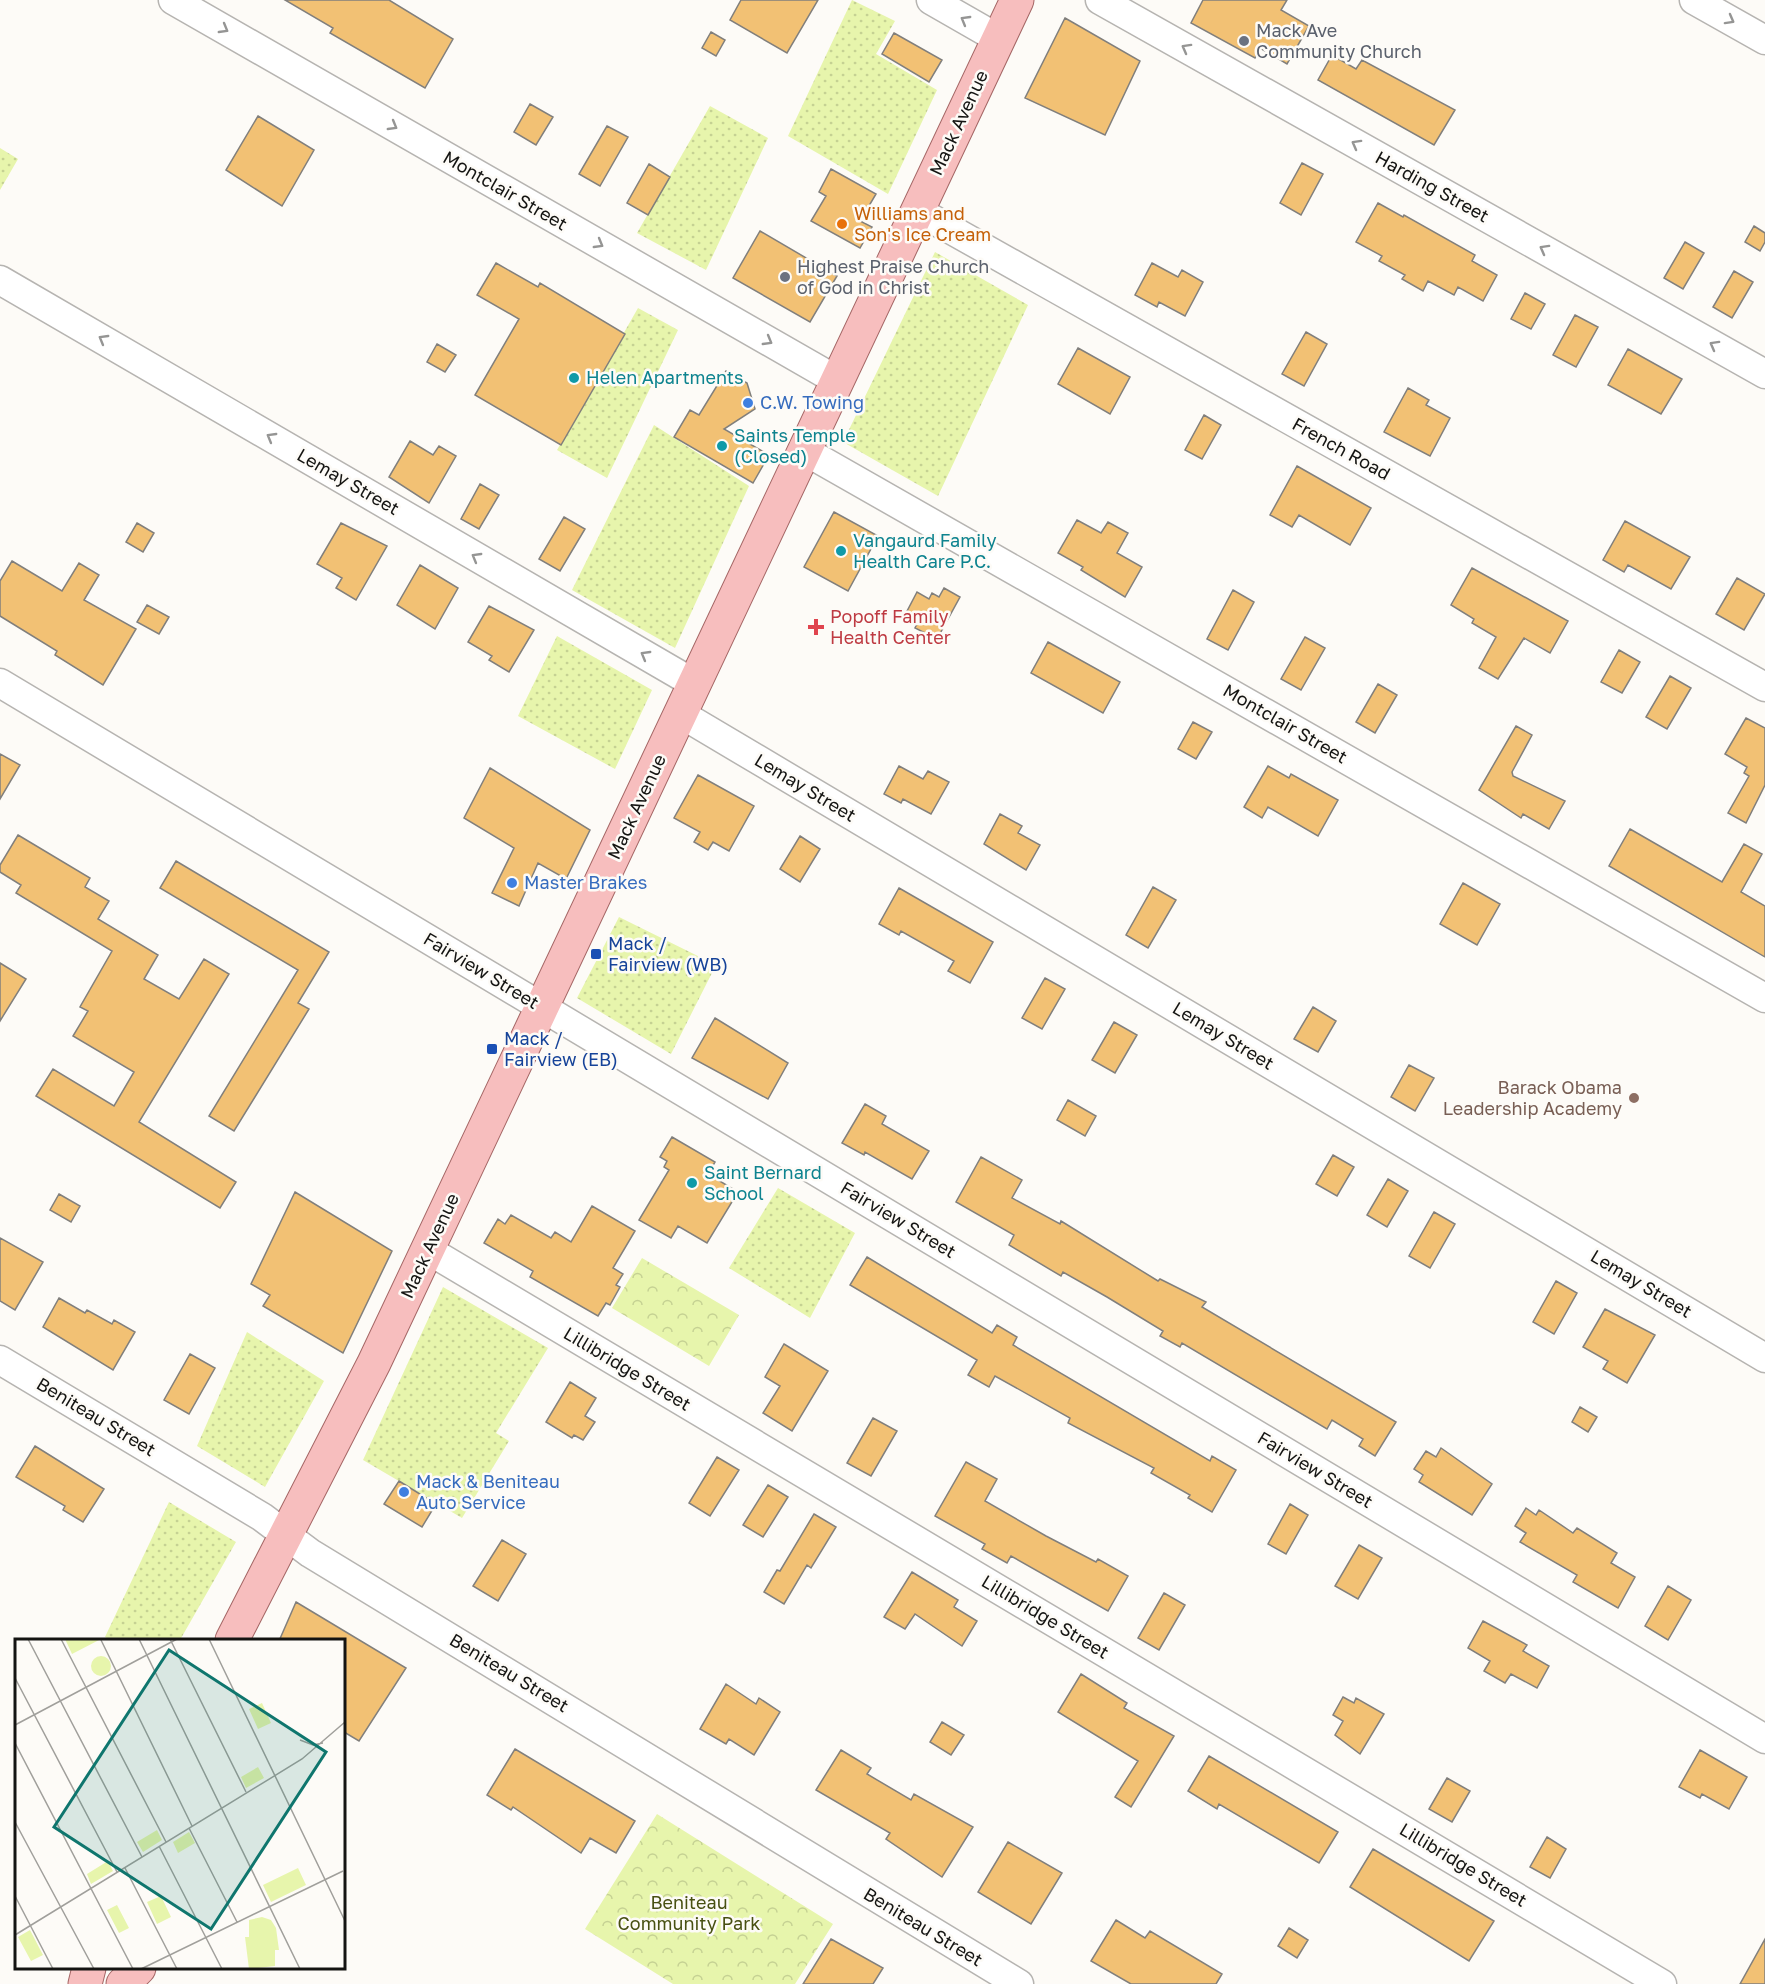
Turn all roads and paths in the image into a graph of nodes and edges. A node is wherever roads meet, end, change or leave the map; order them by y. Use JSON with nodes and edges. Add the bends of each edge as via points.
{"nodes":[{"id":1,"x":173,"y":0,"type":"edge"},
{"id":2,"x":931,"y":0,"type":"edge"},
{"id":3,"x":1017,"y":0,"type":"edge"},
{"id":4,"x":1100,"y":0,"type":"edge"},
{"id":5,"x":1694,"y":0,"type":"edge"},
{"id":6,"x":999,"y":39,"type":"junction"},
{"id":7,"x":1765,"y":39,"type":"edge"},
{"id":8,"x":918,"y":211,"type":"junction"},
{"id":9,"x":0,"y":280,"type":"edge"},
{"id":10,"x":1765,"y":374,"type":"edge"},
{"id":11,"x":838,"y":381,"type":"junction"},
{"id":12,"x":804,"y":451,"type":"junction"},
{"id":13,"x":0,"y":683,"type":"edge"},
{"id":14,"x":695,"y":684,"type":"junction"},
{"id":15,"x":1765,"y":687,"type":"edge"},
{"id":16,"x":681,"y":714,"type":"junction"},
{"id":17,"x":1765,"y":998,"type":"edge"},
{"id":18,"x":542,"y":1008,"type":"junction"},
{"id":19,"x":428,"y":1250,"type":"junction"},
{"id":20,"x":1765,"y":1358,"type":"edge"},
{"id":21,"x":0,"y":1360,"type":"edge"},
{"id":22,"x":286,"y":1535,"type":"junction"},
{"id":23,"x":233,"y":1639,"type":"edge"},
{"id":24,"x":1765,"y":1739,"type":"edge"},
{"id":25,"x":89,"y":1969,"type":"edge"},
{"id":26,"x":138,"y":1969,"type":"edge"},
{"id":27,"x":85,"y":1984,"type":"edge"},
{"id":28,"x":123,"y":1984,"type":"edge"},
{"id":29,"x":1019,"y":1984,"type":"edge"},
{"id":30,"x":1662,"y":1984,"type":"edge"}],
"edges":[{"from":1,"to":11,"type":"street","name":"Montclair Street","one_way":true},
{"from":6,"to":2,"type":"street","one_way":true},
{"from":3,"to":6,"type":"main road","name":"Mack Avenue"},
{"from":10,"to":4,"type":"street","name":"Harding Street","one_way":true},
{"from":5,"to":7,"type":"street","one_way":true},
{"from":6,"to":8,"type":"main road","name":"Mack Avenue"},
{"from":8,"to":11,"type":"main road","name":"Mack Avenue"},
{"from":8,"to":15,"type":"street","name":"French Road"},
{"from":14,"to":9,"type":"street","name":"Lemay Street","one_way":true},
{"from":11,"to":12,"type":"main road","name":"Mack Avenue"},
{"from":12,"to":14,"type":"main road","name":"Mack Avenue"},
{"from":12,"to":17,"type":"street","name":"Montclair Street"},
{"from":13,"to":18,"type":"street","name":"Fairview Street"},
{"from":14,"to":16,"type":"main road","name":"Mack Avenue"},
{"from":16,"to":18,"type":"main road","name":"Mack Avenue"},
{"from":16,"to":20,"type":"street","name":"Lemay Street"},
{"from":18,"to":19,"type":"main road","name":"Mack Avenue"},
{"from":18,"to":24,"type":"street","name":"Fairview Street"},
{"from":19,"to":22,"type":"main road","name":"Mack Avenue"},
{"from":19,"to":30,"type":"street","name":"Lillibridge Street"},
{"from":21,"to":22,"type":"street","name":"Beniteau Street"},
{"from":22,"to":23,"type":"main road","name":"Mack Avenue"},
{"from":22,"to":29,"type":"street","name":"Beniteau Street"},
{"from":25,"to":27,"type":"main road"},
{"from":26,"to":28,"type":"main road"}]}
